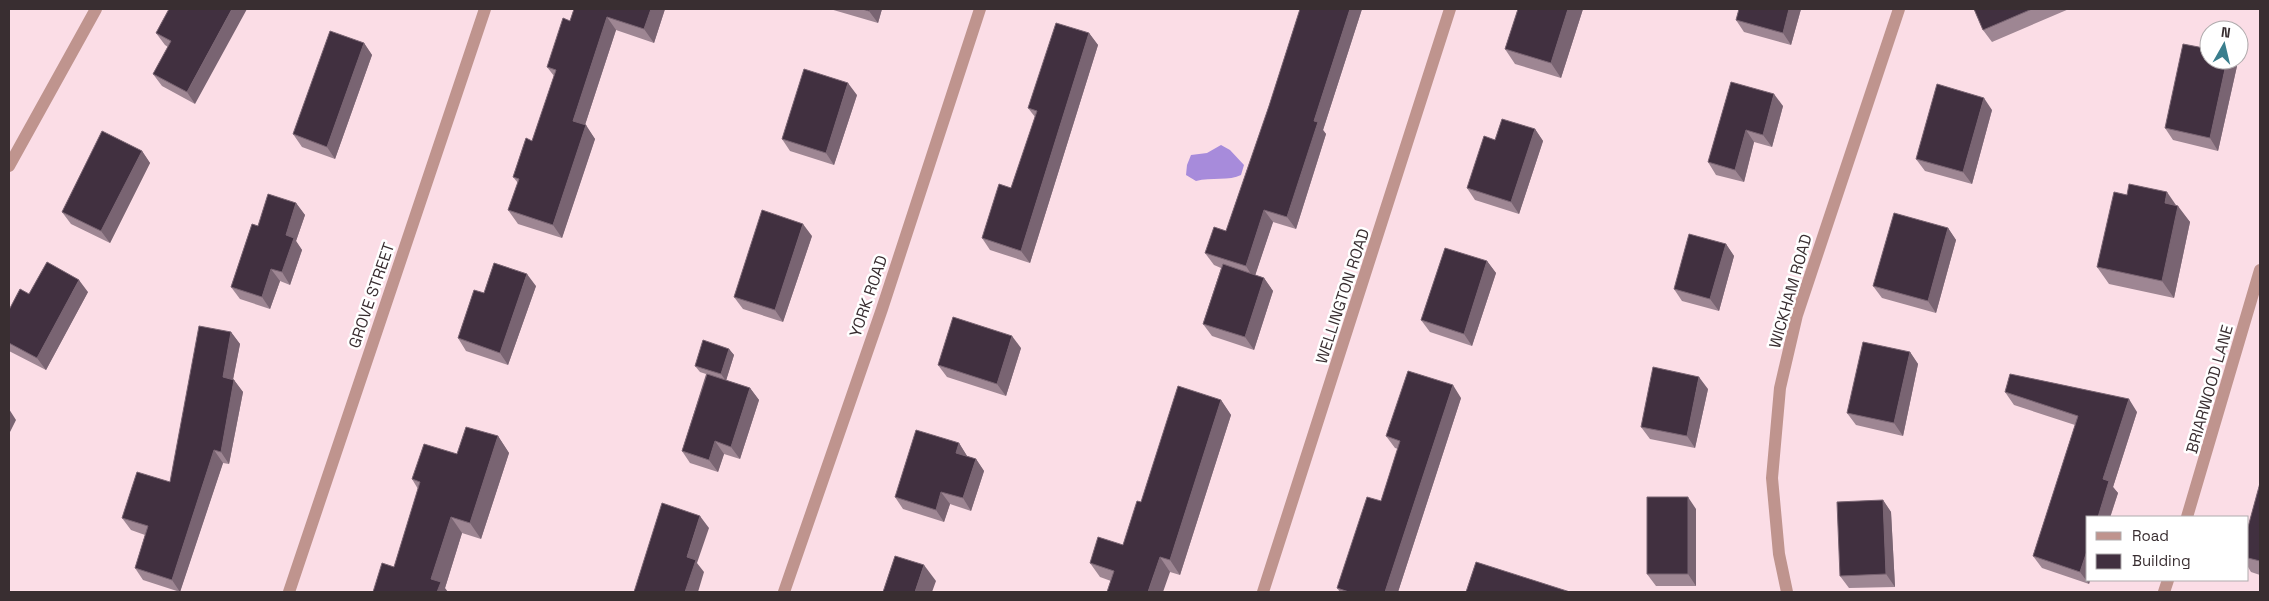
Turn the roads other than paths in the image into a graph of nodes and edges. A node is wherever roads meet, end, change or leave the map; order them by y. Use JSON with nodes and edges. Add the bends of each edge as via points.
{"nodes":[{"id":1,"x":96,"y":9,"type":"edge"},
{"id":2,"x":485,"y":9,"type":"edge"},
{"id":3,"x":980,"y":9,"type":"edge"},
{"id":4,"x":1450,"y":9,"type":"edge"},
{"id":5,"x":1900,"y":9,"type":"edge"},
{"id":6,"x":9,"y":166,"type":"edge"},
{"id":7,"x":2260,"y":270,"type":"edge"},
{"id":8,"x":2187,"y":516,"type":"edge"},
{"id":9,"x":289,"y":592,"type":"edge"},
{"id":10,"x":784,"y":592,"type":"edge"},
{"id":11,"x":1264,"y":592,"type":"edge"},
{"id":12,"x":1787,"y":592,"type":"edge"}],
"edges":[{"from":1,"to":6,"type":"street"},
{"from":2,"to":9,"type":"street","name":"GROVE STREET"},
{"from":3,"to":10,"type":"street","name":"YORK ROAD","via":[[879,318]]},
{"from":4,"to":11,"type":"street","name":"WELLINGTON ROAD"},
{"from":5,"to":12,"type":"street","name":"WICKHAM ROAD","via":[[1800,306],[1780,388],[1772,478],[1779,554]]},
{"from":7,"to":8,"type":"street","name":"BRIARWOOD LANE"}]}
